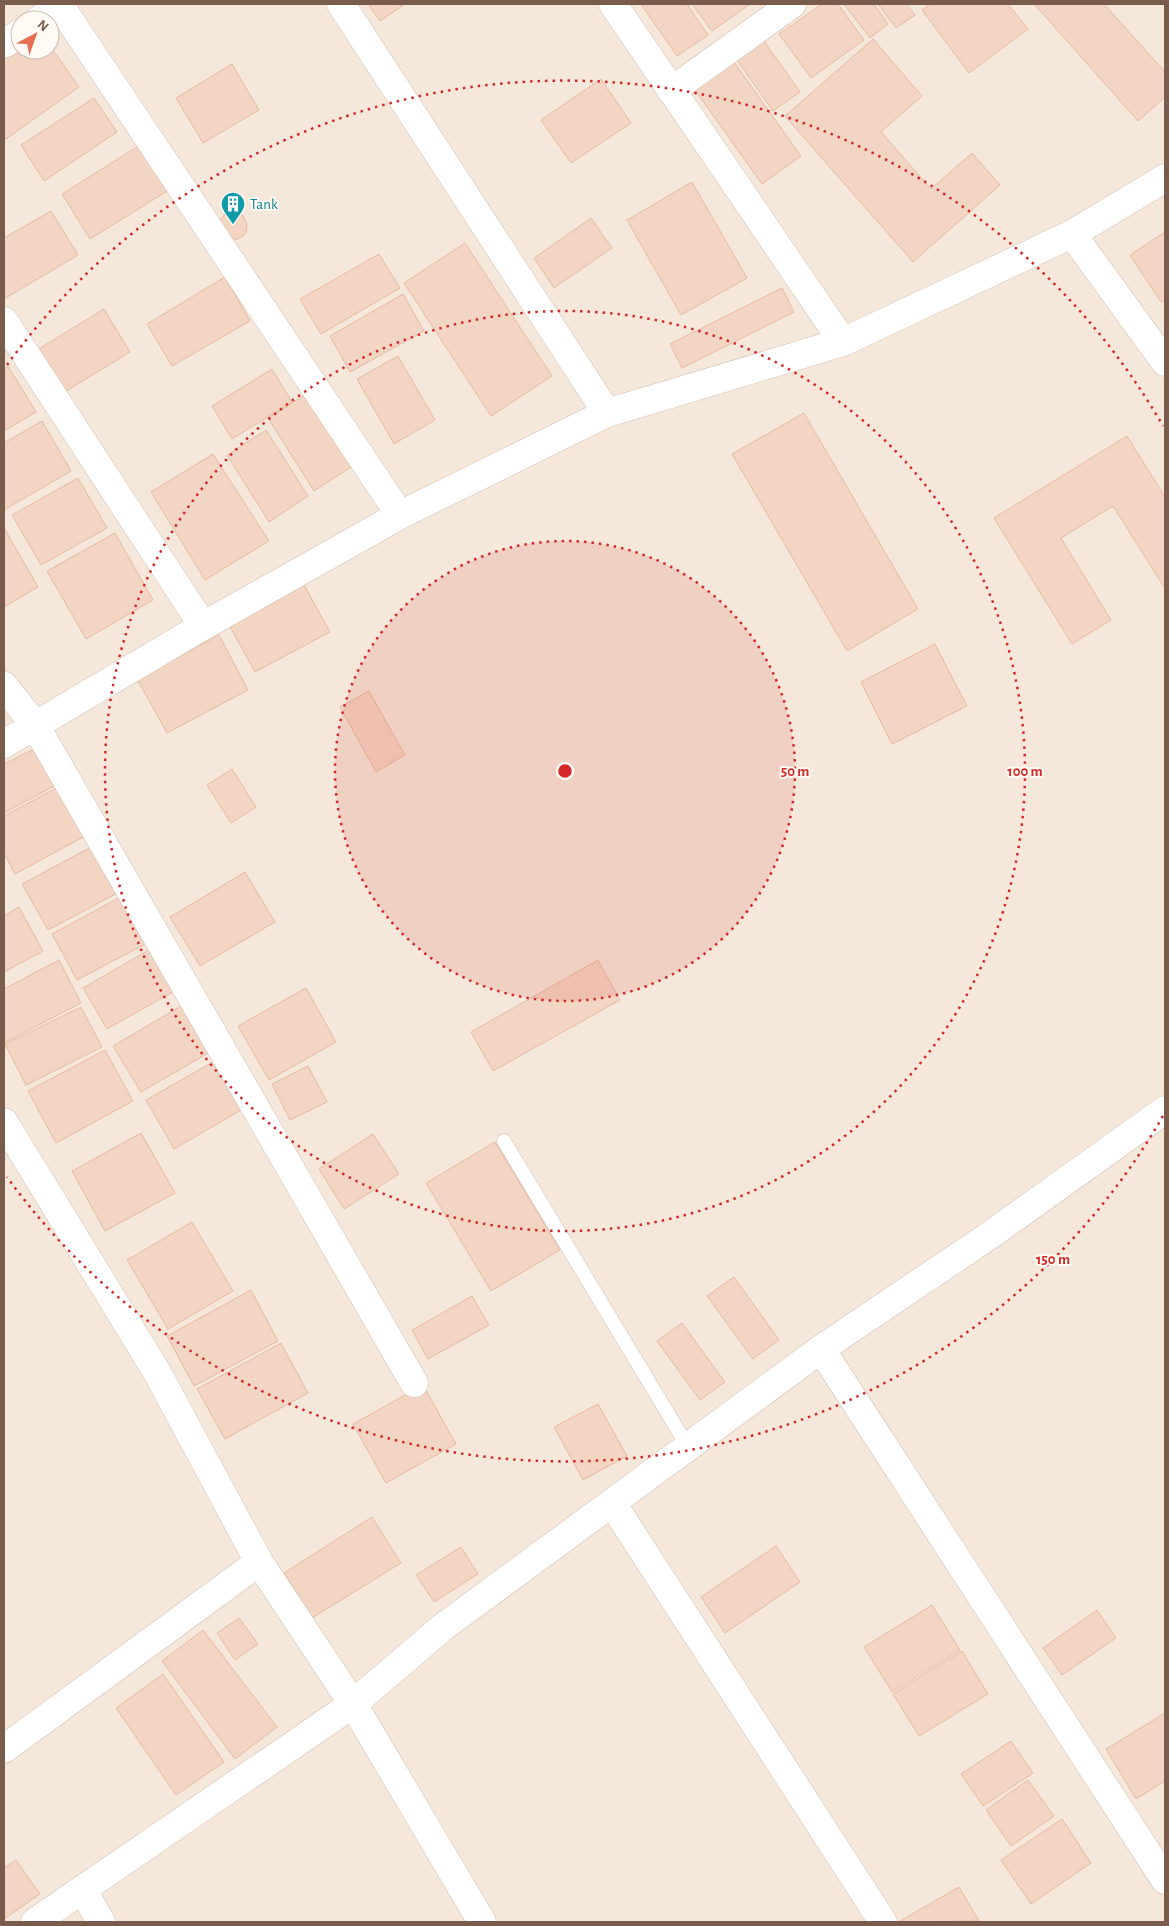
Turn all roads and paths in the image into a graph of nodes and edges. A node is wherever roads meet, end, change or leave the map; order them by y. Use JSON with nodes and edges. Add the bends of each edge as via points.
{"nodes":[{"id":1,"x":341,"y":4,"type":"edge"},
{"id":2,"x":613,"y":4,"type":"edge"},
{"id":3,"x":792,"y":4,"type":"edge"},
{"id":4,"x":55,"y":8,"type":"edge"},
{"id":5,"x":672,"y":91,"type":"junction"},
{"id":6,"x":1165,"y":178,"type":"edge"},
{"id":7,"x":1072,"y":234,"type":"junction"},
{"id":8,"x":4,"y":321,"type":"edge"},
{"id":9,"x":843,"y":342,"type":"junction"},
{"id":10,"x":1165,"y":362,"type":"edge"},
{"id":11,"x":607,"y":413,"type":"junction"},
{"id":12,"x":400,"y":515,"type":"junction"},
{"id":13,"x":203,"y":626,"type":"junction"},
{"id":14,"x":4,"y":686,"type":"edge"},
{"id":15,"x":35,"y":725,"type":"junction"},
{"id":16,"x":4,"y":744,"type":"edge"},
{"id":17,"x":1165,"y":1110,"type":"edge"},
{"id":18,"x":4,"y":1122,"type":"edge"},
{"id":19,"x":504,"y":1141,"type":"dead end"},
{"id":20,"x":821,"y":1349,"type":"junction"},
{"id":21,"x":414,"y":1383,"type":"dead end"},
{"id":22,"x":688,"y":1447,"type":"junction"},
{"id":23,"x":612,"y":1503,"type":"junction"},
{"id":24,"x":259,"y":1562,"type":"junction"},
{"id":25,"x":352,"y":1704,"type":"junction"},
{"id":26,"x":4,"y":1749,"type":"edge"},
{"id":27,"x":1165,"y":1880,"type":"edge"},
{"id":28,"x":83,"y":1890,"type":"junction"},
{"id":29,"x":35,"y":1922,"type":"edge"},
{"id":30,"x":101,"y":1922,"type":"edge"},
{"id":31,"x":482,"y":1922,"type":"edge"},
{"id":32,"x":883,"y":1922,"type":"edge"}],
"edges":[{"from":1,"to":11,"type":"street"},
{"from":2,"to":5,"type":"street"},
{"from":3,"to":5,"type":"street"},
{"from":4,"to":12,"type":"street"},
{"from":5,"to":9,"type":"street"},
{"from":6,"to":7,"type":"street"},
{"from":7,"to":9,"type":"street"},
{"from":7,"to":10,"type":"street"},
{"from":8,"to":13,"type":"street"},
{"from":9,"to":11,"type":"street"},
{"from":11,"to":12,"type":"street"},
{"from":12,"to":13,"type":"street"},
{"from":13,"to":15,"type":"street"},
{"from":14,"to":15,"type":"street"},
{"from":15,"to":16,"type":"street"},
{"from":15,"to":21,"type":"street"},
{"from":17,"to":20,"type":"street","via":[[993,1233]]},
{"from":18,"to":24,"type":"street","via":[[158,1374]]},
{"from":19,"to":22,"type":"lane"},
{"from":20,"to":22,"type":"street"},
{"from":20,"to":27,"type":"street"},
{"from":22,"to":23,"type":"street"},
{"from":23,"to":25,"type":"street","via":[[443,1627]]},
{"from":23,"to":32,"type":"street"},
{"from":24,"to":25,"type":"street"},
{"from":24,"to":26,"type":"street"},
{"from":25,"to":28,"type":"street"},
{"from":25,"to":31,"type":"street"},
{"from":28,"to":29,"type":"street"},
{"from":28,"to":30,"type":"street"}]}
